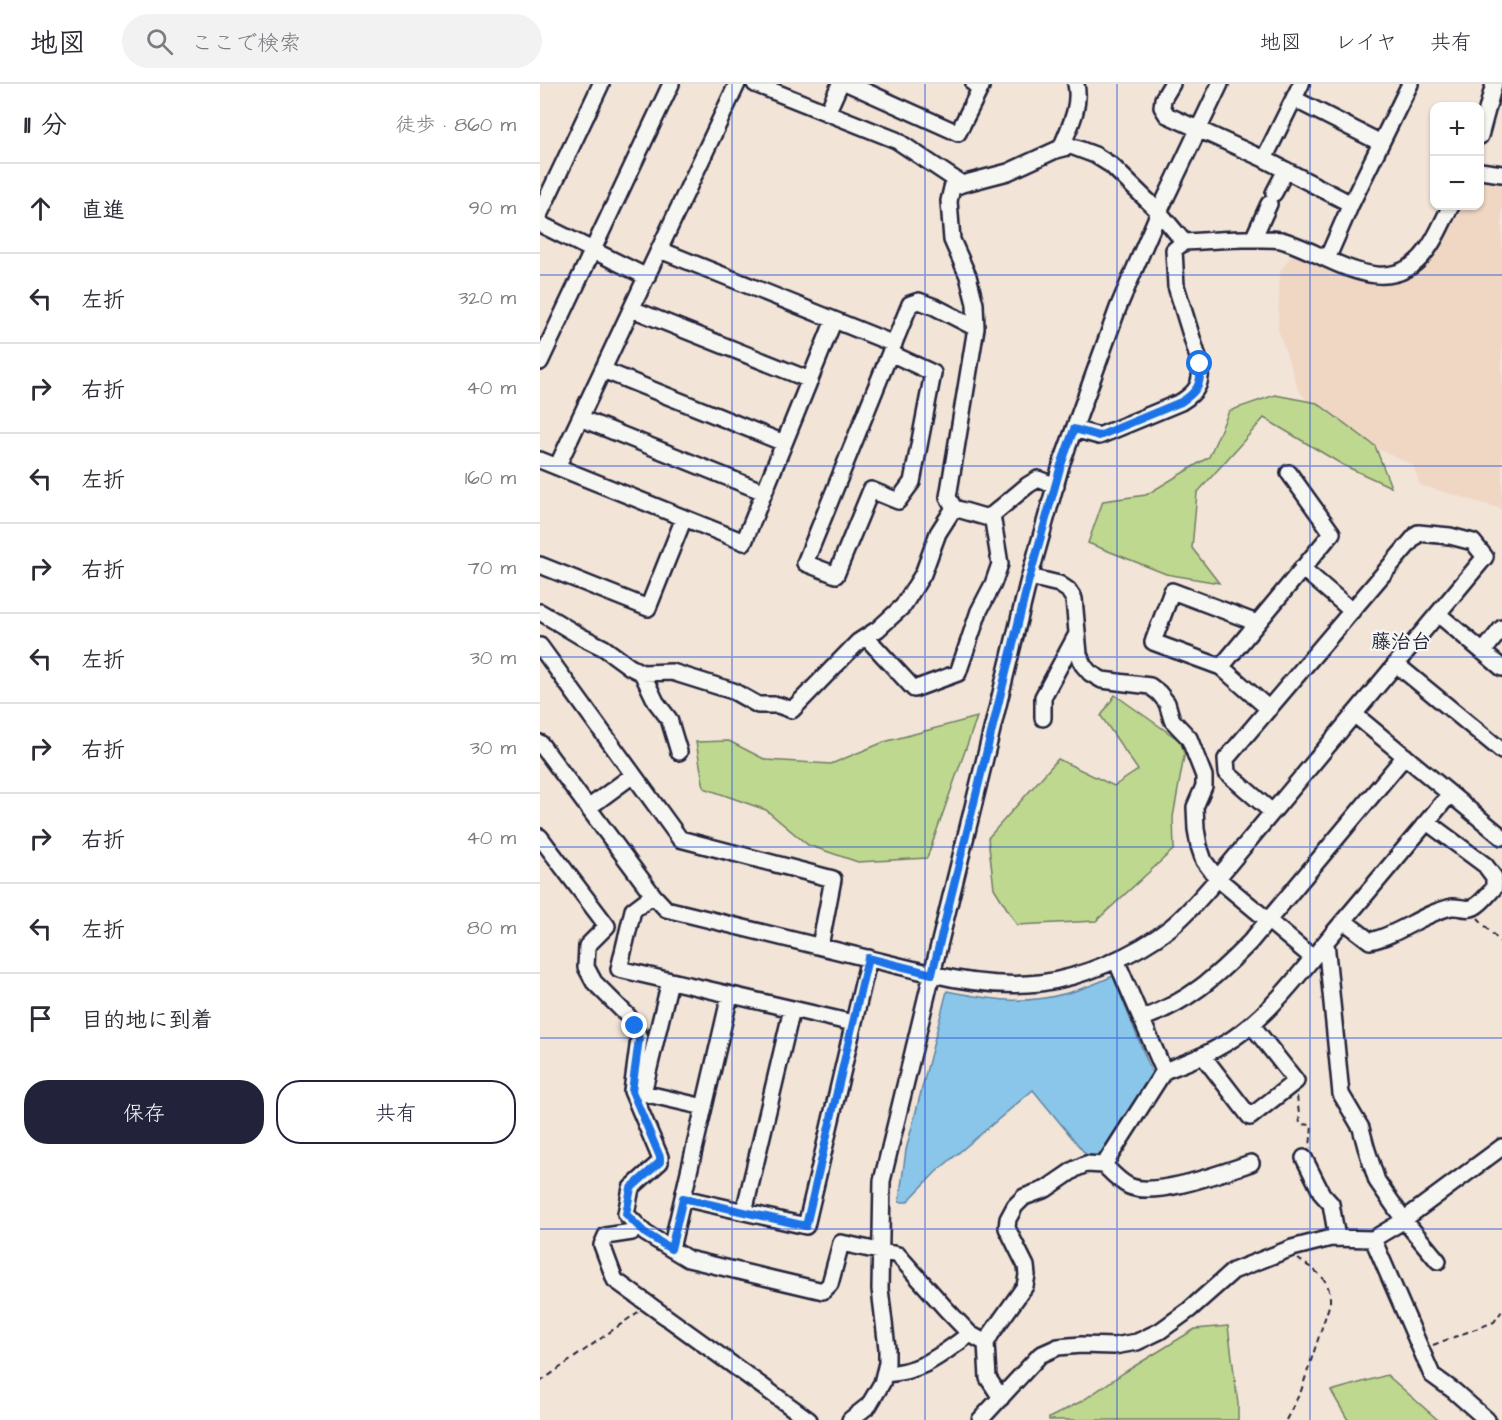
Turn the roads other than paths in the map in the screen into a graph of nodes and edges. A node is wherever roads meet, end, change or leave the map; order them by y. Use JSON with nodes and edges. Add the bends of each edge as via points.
{"nodes":[{"id":1,"x":601,"y":84,"type":"edge"},
{"id":2,"x":671,"y":84,"type":"edge"},
{"id":3,"x":737,"y":84,"type":"edge"},
{"id":4,"x":754,"y":84,"type":"edge"},
{"id":5,"x":840,"y":84,"type":"edge"},
{"id":6,"x":849,"y":84,"type":"edge"},
{"id":7,"x":974,"y":84,"type":"edge"},
{"id":8,"x":1076,"y":84,"type":"edge"},
{"id":9,"x":1172,"y":84,"type":"edge"},
{"id":10,"x":1220,"y":84,"type":"edge"},
{"id":11,"x":1301,"y":84,"type":"edge"},
{"id":12,"x":1410,"y":84,"type":"edge"},
{"id":13,"x":1494,"y":84,"type":"edge"},
{"id":14,"x":1294,"y":99,"type":"junction"},
{"id":15,"x":827,"y":113,"type":"junction"},
{"id":16,"x":1484,"y":119,"type":"edge"},
{"id":17,"x":1198,"y":129,"type":"junction"},
{"id":18,"x":1381,"y":142,"type":"junction"},
{"id":19,"x":1060,"y":148,"type":"junction"},
{"id":20,"x":1264,"y":159,"type":"junction"},
{"id":21,"x":1286,"y":170,"type":"junction"},
{"id":22,"x":1484,"y":172,"type":"edge"},
{"id":23,"x":1502,"y":174,"type":"edge"},
{"id":24,"x":962,"y":184,"type":"junction"},
{"id":25,"x":1351,"y":204,"type":"junction"},
{"id":26,"x":1449,"y":210,"type":"edge"},
{"id":27,"x":1159,"y":212,"type":"junction"},
{"id":28,"x":540,"y":213,"type":"edge"},
{"id":29,"x":540,"y":224,"type":"edge"},
{"id":30,"x":1253,"y":239,"type":"junction"},
{"id":31,"x":1184,"y":242,"type":"junction"},
{"id":32,"x":593,"y":250,"type":"junction"},
{"id":33,"x":660,"y":250,"type":"junction"},
{"id":34,"x":1327,"y":259,"type":"junction"},
{"id":35,"x":647,"y":277,"type":"junction"},
{"id":36,"x":632,"y":309,"type":"junction"},
{"id":37,"x":834,"y":320,"type":"junction"},
{"id":38,"x":976,"y":328,"type":"junction"},
{"id":39,"x":892,"y":348,"type":"junction"},
{"id":40,"x":540,"y":362,"type":"edge"},
{"id":41,"x":603,"y":370,"type":"junction"},
{"id":42,"x":810,"y":380,"type":"junction"},
{"id":43,"x":580,"y":418,"type":"junction"},
{"id":44,"x":1074,"y":429,"type":"junction"},
{"id":45,"x":784,"y":443,"type":"junction"},
{"id":46,"x":540,"y":460,"type":"edge"},
{"id":47,"x":557,"y":467,"type":"junction"},
{"id":48,"x":1289,"y":473,"type":"dead end"},
{"id":49,"x":1056,"y":486,"type":"junction"},
{"id":50,"x":764,"y":492,"type":"junction"},
{"id":51,"x":954,"y":508,"type":"junction"},
{"id":52,"x":992,"y":515,"type":"junction"},
{"id":53,"x":684,"y":518,"type":"junction"},
{"id":54,"x":540,"y":565,"type":"edge"},
{"id":55,"x":1302,"y":568,"type":"junction"},
{"id":56,"x":1030,"y":577,"type":"junction"},
{"id":57,"x":1352,"y":611,"type":"junction"},
{"id":58,"x":540,"y":612,"type":"edge"},
{"id":59,"x":1438,"y":614,"type":"junction"},
{"id":60,"x":1257,"y":623,"type":"junction"},
{"id":61,"x":1502,"y":628,"type":"edge"},
{"id":62,"x":1077,"y":634,"type":"junction"},
{"id":63,"x":866,"y":637,"type":"junction"},
{"id":64,"x":540,"y":646,"type":"edge"},
{"id":65,"x":1483,"y":652,"type":"junction"},
{"id":66,"x":1396,"y":664,"type":"junction"},
{"id":67,"x":1221,"y":668,"type":"junction"},
{"id":68,"x":1502,"y":668,"type":"edge"},
{"id":69,"x":642,"y":673,"type":"junction"},
{"id":70,"x":1269,"y":709,"type":"junction"},
{"id":71,"x":1354,"y":714,"type":"junction"},
{"id":72,"x":1043,"y":718,"type":"dead end"},
{"id":73,"x":540,"y":743,"type":"edge"},
{"id":74,"x":1502,"y":751,"type":"edge"},
{"id":75,"x":679,"y":752,"type":"dead end"},
{"id":76,"x":1405,"y":756,"type":"junction"},
{"id":77,"x":633,"y":775,"type":"junction"},
{"id":78,"x":1450,"y":794,"type":"junction"},
{"id":79,"x":588,"y":808,"type":"junction"},
{"id":80,"x":1272,"y":812,"type":"junction"},
{"id":81,"x":1427,"y":822,"type":"junction"},
{"id":82,"x":540,"y":837,"type":"edge"},
{"id":83,"x":1502,"y":837,"type":"edge"},
{"id":84,"x":1217,"y":878,"type":"junction"},
{"id":85,"x":653,"y":895,"type":"junction"},
{"id":86,"x":1268,"y":920,"type":"junction"},
{"id":87,"x":1344,"y":921,"type":"junction"},
{"id":88,"x":1326,"y":942,"type":"junction"},
{"id":89,"x":820,"y":946,"type":"junction"},
{"id":90,"x":868,"y":958,"type":"junction"},
{"id":91,"x":1313,"y":958,"type":"junction"},
{"id":92,"x":1116,"y":960,"type":"junction"},
{"id":93,"x":932,"y":974,"type":"junction"},
{"id":94,"x":670,"y":981,"type":"junction"},
{"id":95,"x":730,"y":995,"type":"junction"},
{"id":96,"x":792,"y":1009,"type":"junction"},
{"id":97,"x":1141,"y":1019,"type":"junction"},
{"id":98,"x":853,"y":1023,"type":"junction"},
{"id":99,"x":1251,"y":1024,"type":"junction"},
{"id":100,"x":1203,"y":1056,"type":"junction"},
{"id":101,"x":1164,"y":1071,"type":"junction"},
{"id":102,"x":704,"y":1107,"type":"junction"},
{"id":103,"x":1502,"y":1147,"type":"edge"},
{"id":104,"x":1304,"y":1158,"type":"road end"},
{"id":105,"x":1251,"y":1163,"type":"dead end"},
{"id":106,"x":1104,"y":1165,"type":"junction"},
{"id":107,"x":683,"y":1198,"type":"junction"},
{"id":108,"x":744,"y":1212,"type":"junction"},
{"id":109,"x":1404,"y":1220,"type":"junction"},
{"id":110,"x":638,"y":1226,"type":"junction"},
{"id":111,"x":1337,"y":1238,"type":"junction"},
{"id":112,"x":1373,"y":1239,"type":"junction"},
{"id":113,"x":671,"y":1249,"type":"junction"},
{"id":114,"x":881,"y":1251,"type":"junction"},
{"id":115,"x":1438,"y":1260,"type":"dead end"},
{"id":116,"x":970,"y":1334,"type":"junction"},
{"id":117,"x":986,"y":1343,"type":"junction"},
{"id":118,"x":884,"y":1374,"type":"junction"},
{"id":119,"x":999,"y":1400,"type":"junction"},
{"id":120,"x":809,"y":1420,"type":"edge"},
{"id":121,"x":850,"y":1420,"type":"edge"},
{"id":122,"x":980,"y":1420,"type":"edge"},
{"id":123,"x":991,"y":1420,"type":"edge"},
{"id":124,"x":1487,"y":1420,"type":"edge"}],
"edges":[{"from":1,"to":28,"type":"street"},
{"from":2,"to":32,"type":"street"},
{"from":3,"to":33,"type":"street"},
{"from":4,"to":15,"type":"street"},
{"from":5,"to":15,"type":"street"},
{"from":6,"to":7,"type":"street","via":[[958,133],[981,87]]},
{"from":8,"to":19,"type":"street","via":[[1076,110]]},
{"from":9,"to":17,"type":"street","via":[[1162,107],[1167,115]]},
{"from":10,"to":17,"type":"street"},
{"from":11,"to":14,"type":"street"},
{"from":12,"to":18,"type":"street"},
{"from":13,"to":16,"type":"street"},
{"from":14,"to":18,"type":"street"},
{"from":14,"to":20,"type":"street"},
{"from":15,"to":24,"type":"street","via":[[896,140]]},
{"from":17,"to":20,"type":"street"},
{"from":17,"to":27,"type":"street"},
{"from":18,"to":25,"type":"street"},
{"from":19,"to":24,"type":"street","via":[[1008,172]]},
{"from":19,"to":27,"type":"street","via":[[1071,146],[1095,154]]},
{"from":20,"to":21,"type":"street"},
{"from":21,"to":25,"type":"street"},
{"from":21,"to":30,"type":"street"},
{"from":22,"to":23,"type":"street"},
{"from":24,"to":38,"type":"street","via":[[952,188],[949,201],[952,240],[968,276]]},
{"from":25,"to":34,"type":"street"},
{"from":26,"to":34,"type":"street","via":[[1428,250],[1403,270],[1368,275]]},
{"from":27,"to":31,"type":"street"},
{"from":27,"to":44,"type":"street","via":[[1118,308]]},
{"from":29,"to":32,"type":"street"},
{"from":30,"to":31,"type":"street"},
{"from":30,"to":34,"type":"street","via":[[1280,240]]},
{"from":31,"to":44,"type":"street","via":[[1174,250],[1176,286],[1202,375],[1193,395],[1099,436]]},
{"from":32,"to":35,"type":"street"},
{"from":32,"to":40,"type":"street"},
{"from":33,"to":35,"type":"street"},
{"from":33,"to":37,"type":"street"},
{"from":35,"to":36,"type":"street"},
{"from":36,"to":41,"type":"street"},
{"from":36,"to":42,"type":"street"},
{"from":37,"to":39,"type":"street"},
{"from":37,"to":42,"type":"street"},
{"from":38,"to":39,"type":"street","via":[[935,307],[919,302],[910,304]]},
{"from":38,"to":51,"type":"street","via":[[948,497]]},
{"from":39,"to":39,"type":"street","via":[[805,562],[836,575],[871,490],[898,501],[912,482],[933,372]]},
{"from":41,"to":43,"type":"street"},
{"from":41,"to":45,"type":"street"},
{"from":42,"to":45,"type":"street"},
{"from":43,"to":47,"type":"street"},
{"from":43,"to":50,"type":"street"},
{"from":44,"to":49,"type":"street"},
{"from":45,"to":50,"type":"street"},
{"from":46,"to":47,"type":"street"},
{"from":47,"to":53,"type":"street"},
{"from":48,"to":55,"type":"street","via":[[1332,533]]},
{"from":49,"to":52,"type":"street","via":[[1038,479]]},
{"from":49,"to":56,"type":"street"},
{"from":50,"to":53,"type":"street","via":[[744,542]]},
{"from":51,"to":52,"type":"street","via":[[986,517]]},
{"from":51,"to":63,"type":"street","via":[[903,606]]},
{"from":52,"to":63,"type":"street","via":[[1000,564],[958,673],[914,689]]},
{"from":53,"to":54,"type":"street","via":[[648,608]]},
{"from":55,"to":57,"type":"street"},
{"from":55,"to":60,"type":"street"},
{"from":56,"to":62,"type":"street","via":[[1068,590],[1074,599]]},
{"from":56,"to":93,"type":"street"},
{"from":57,"to":59,"type":"street","via":[[1418,533],[1473,542],[1485,557]]},
{"from":57,"to":70,"type":"street"},
{"from":58,"to":69,"type":"street"},
{"from":59,"to":65,"type":"street"},
{"from":59,"to":66,"type":"street"},
{"from":60,"to":67,"type":"street"},
{"from":60,"to":67,"type":"street","via":[[1172,591],[1153,642]]},
{"from":61,"to":65,"type":"street"},
{"from":62,"to":72,"type":"street","via":[[1043,697]]},
{"from":62,"to":84,"type":"street","via":[[1079,654],[1090,673],[1102,680],[1150,686],[1167,703],[1172,720],[1188,738],[1204,776],[1196,807],[1199,846]]},
{"from":63,"to":69,"type":"street","via":[[792,710],[758,705],[733,692],[672,672]]},
{"from":64,"to":77,"type":"street"},
{"from":65,"to":68,"type":"street"},
{"from":66,"to":71,"type":"street"},
{"from":66,"to":74,"type":"street"},
{"from":67,"to":70,"type":"street"},
{"from":69,"to":75,"type":"street","via":[[669,719]]},
{"from":70,"to":80,"type":"street","via":[[1226,759],[1227,773]]},
{"from":71,"to":76,"type":"street"},
{"from":71,"to":80,"type":"street"},
{"from":73,"to":79,"type":"street"},
{"from":76,"to":78,"type":"street"},
{"from":76,"to":86,"type":"street"},
{"from":77,"to":79,"type":"street"},
{"from":77,"to":89,"type":"street","via":[[680,840],[833,879]]},
{"from":78,"to":81,"type":"street"},
{"from":78,"to":83,"type":"street"},
{"from":79,"to":85,"type":"street"},
{"from":80,"to":84,"type":"street"},
{"from":81,"to":87,"type":"street"},
{"from":81,"to":87,"type":"street","via":[[1485,865],[1494,877],[1494,888],[1470,909],[1455,906],[1441,910],[1370,941]]},
{"from":82,"to":110,"type":"street","via":[[607,926],[586,946],[586,967],[594,982],[628,1016],[639,1039],[632,1091],[660,1162],[631,1188],[626,1214]]},
{"from":84,"to":86,"type":"street"},
{"from":84,"to":92,"type":"street","via":[[1169,929]]},
{"from":85,"to":89,"type":"street","via":[[666,909]]},
{"from":85,"to":94,"type":"street","via":[[633,910],[619,969]]},
{"from":86,"to":91,"type":"street"},
{"from":86,"to":97,"type":"street","via":[[1224,969],[1203,986]]},
{"from":87,"to":88,"type":"street"},
{"from":88,"to":91,"type":"street"},
{"from":88,"to":109,"type":"street","via":[[1341,1094],[1361,1128],[1377,1180]]},
{"from":89,"to":90,"type":"street"},
{"from":90,"to":93,"type":"street"},
{"from":90,"to":98,"type":"street"},
{"from":91,"to":99,"type":"street"},
{"from":92,"to":93,"type":"street","via":[[1041,983],[980,982]]},
{"from":92,"to":97,"type":"street"},
{"from":93,"to":114,"type":"street","via":[[882,1181]]},
{"from":94,"to":95,"type":"street"},
{"from":94,"to":102,"type":"street","via":[[643,1093]]},
{"from":95,"to":96,"type":"street"},
{"from":95,"to":102,"type":"street"},
{"from":96,"to":98,"type":"street"},
{"from":96,"to":108,"type":"street"},
{"from":97,"to":101,"type":"street"},
{"from":98,"to":108,"type":"street","via":[[806,1226]]},
{"from":99,"to":100,"type":"street"},
{"from":99,"to":100,"type":"street","via":[[1296,1081],[1250,1117]]},
{"from":100,"to":101,"type":"street"},
{"from":101,"to":106,"type":"street"},
{"from":102,"to":107,"type":"street"},
{"from":103,"to":109,"type":"street"},
{"from":104,"to":111,"type":"street","via":[[1331,1204]]},
{"from":105,"to":106,"type":"street","via":[[1190,1183],[1146,1190],[1128,1186]]},
{"from":106,"to":117,"type":"street","via":[[1086,1164],[1075,1169],[1015,1206],[1007,1228],[1026,1266],[1025,1286]]},
{"from":107,"to":108,"type":"street"},
{"from":107,"to":113,"type":"street"},
{"from":109,"to":112,"type":"street"},
{"from":109,"to":115,"type":"street"},
{"from":110,"to":113,"type":"street"},
{"from":110,"to":120,"type":"street","via":[[632,1232],[606,1236],[602,1245],[615,1280]]},
{"from":111,"to":112,"type":"street"},
{"from":111,"to":119,"type":"street","via":[[1286,1251],[1233,1271],[1189,1310],[1137,1342],[1058,1347],[1040,1355]]},
{"from":112,"to":124,"type":"street","via":[[1432,1375]]},
{"from":113,"to":114,"type":"street","via":[[688,1259],[823,1291],[831,1284],[841,1243]]},
{"from":114,"to":116,"type":"street","via":[[898,1255]]},
{"from":114,"to":118,"type":"street","via":[[880,1289],[887,1348]]},
{"from":116,"to":117,"type":"street"},
{"from":116,"to":118,"type":"street","via":[[921,1366]]},
{"from":117,"to":119,"type":"street","via":[[988,1378]]},
{"from":118,"to":121,"type":"street","via":[[869,1405]]},
{"from":119,"to":122,"type":"street"},
{"from":119,"to":123,"type":"street"}]}
